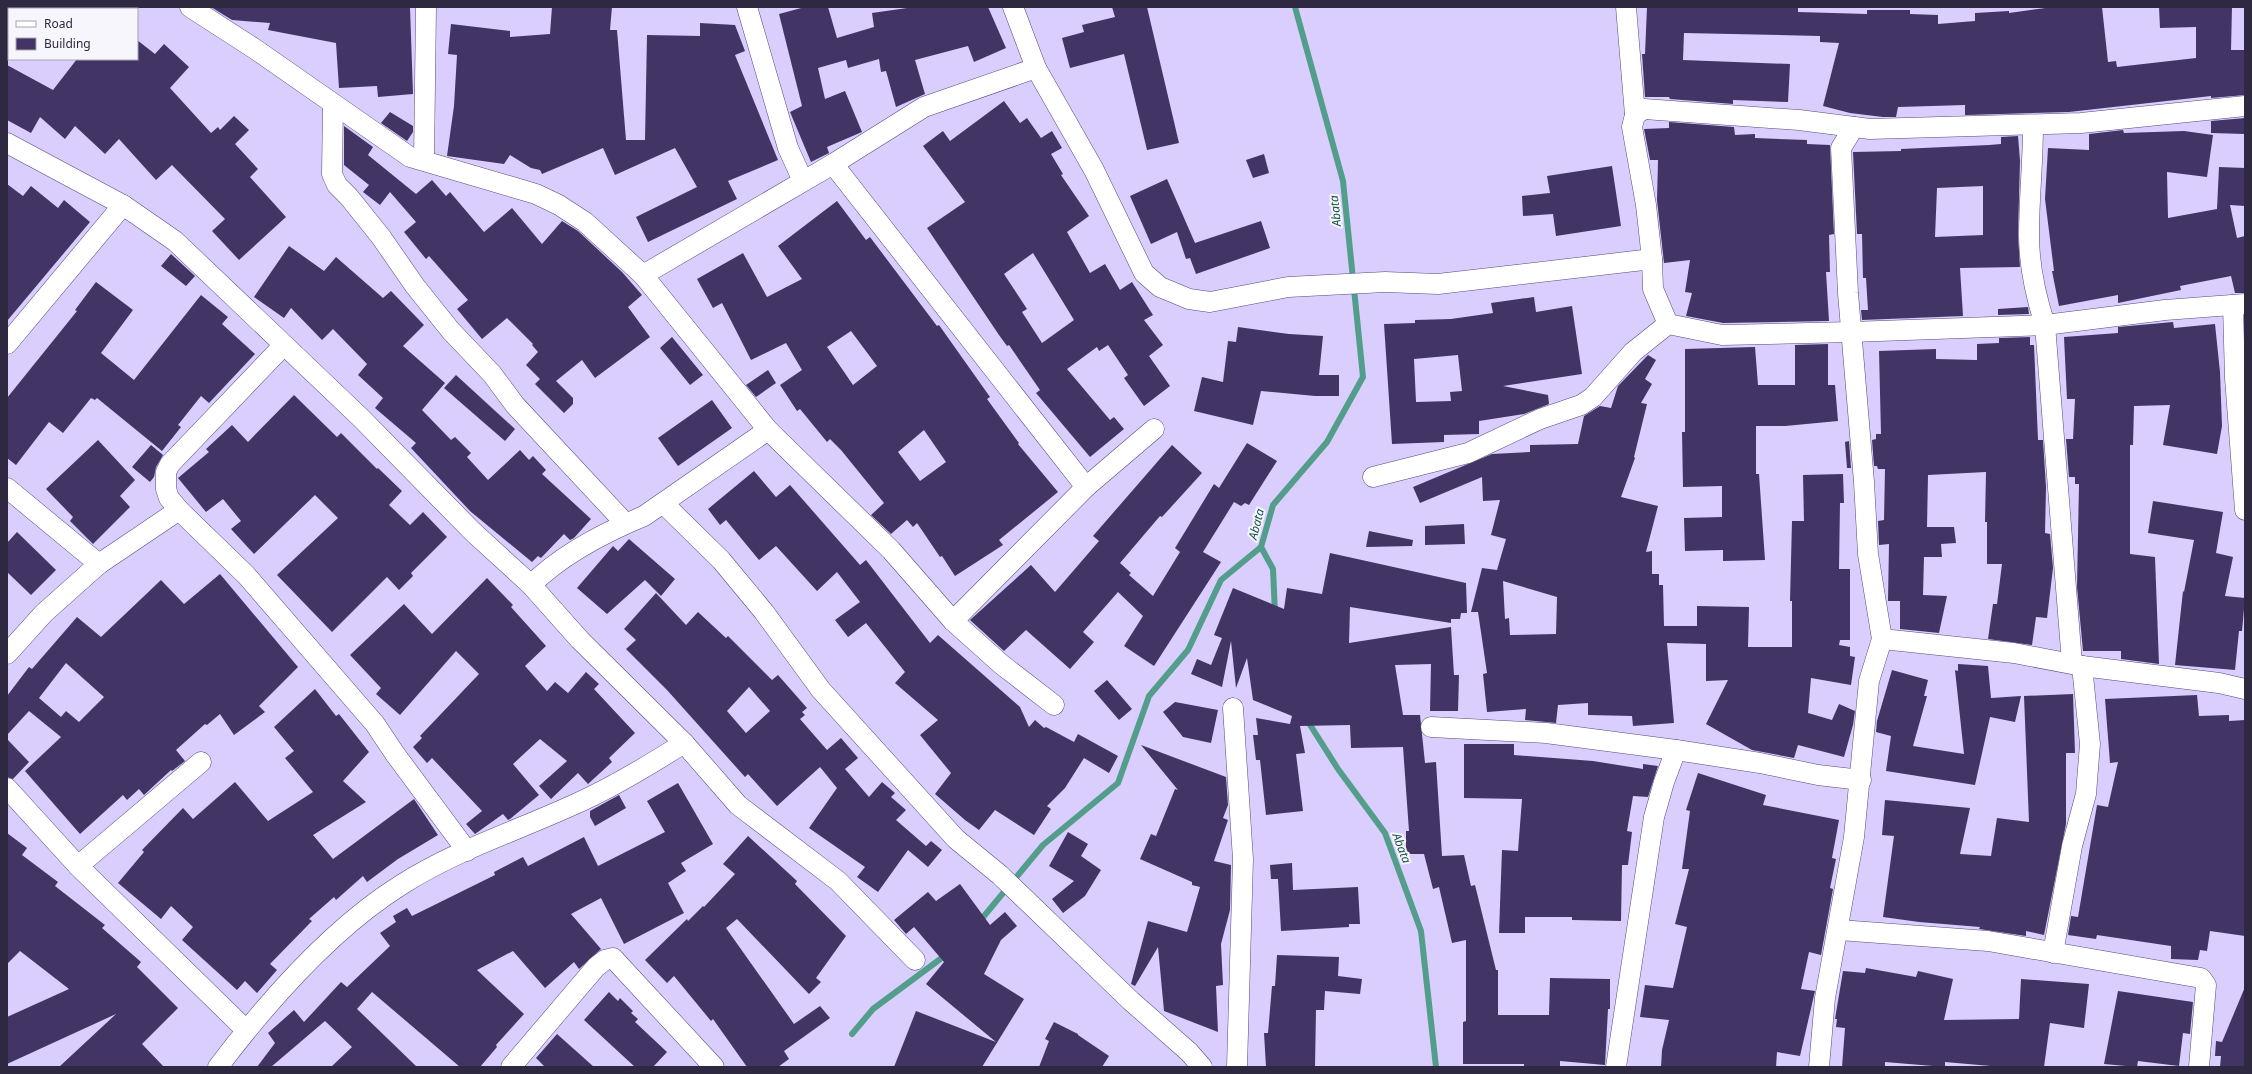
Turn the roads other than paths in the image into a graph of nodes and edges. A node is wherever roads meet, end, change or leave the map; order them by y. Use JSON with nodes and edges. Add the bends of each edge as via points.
{"nodes":[{"id":1,"x":426,"y":7,"type":"edge"},
{"id":2,"x":747,"y":7,"type":"edge"},
{"id":3,"x":1013,"y":7,"type":"edge"},
{"id":4,"x":1626,"y":7,"type":"edge"},
{"id":5,"x":200,"y":10,"type":"edge"},
{"id":6,"x":1036,"y":68,"type":"junction"},
{"id":7,"x":333,"y":105,"type":"junction"},
{"id":8,"x":2245,"y":106,"type":"edge"},
{"id":9,"x":1635,"y":115,"type":"junction"},
{"id":10,"x":2033,"y":126,"type":"junction"},
{"id":11,"x":1854,"y":127,"type":"junction"},
{"id":12,"x":7,"y":143,"type":"edge"},
{"id":13,"x":424,"y":160,"type":"junction"},
{"id":14,"x":833,"y":164,"type":"junction"},
{"id":15,"x":803,"y":181,"type":"junction"},
{"id":16,"x":122,"y":205,"type":"junction"},
{"id":17,"x":1652,"y":258,"type":"junction"},
{"id":18,"x":643,"y":275,"type":"junction"},
{"id":19,"x":2239,"y":305,"type":"edge"},
{"id":20,"x":1668,"y":324,"type":"junction"},
{"id":21,"x":2045,"y":325,"type":"junction"},
{"id":22,"x":1851,"y":332,"type":"junction"},
{"id":23,"x":7,"y":344,"type":"edge"},
{"id":24,"x":284,"y":346,"type":"junction"},
{"id":25,"x":1154,"y":429,"type":"dead end"},
{"id":26,"x":768,"y":430,"type":"junction"},
{"id":27,"x":1373,"y":477,"type":"dead end"},
{"id":28,"x":1086,"y":487,"type":"junction"},
{"id":29,"x":7,"y":488,"type":"edge"},
{"id":30,"x":663,"y":503,"type":"junction"},
{"id":31,"x":179,"y":510,"type":"junction"},
{"id":32,"x":2245,"y":510,"type":"edge"},
{"id":33,"x":625,"y":523,"type":"junction"},
{"id":34,"x":99,"y":564,"type":"junction"},
{"id":35,"x":530,"y":585,"type":"junction"},
{"id":36,"x":953,"y":620,"type":"junction"},
{"id":37,"x":1882,"y":639,"type":"junction"},
{"id":38,"x":7,"y":654,"type":"edge"},
{"id":39,"x":2077,"y":665,"type":"junction"},
{"id":40,"x":2245,"y":689,"type":"edge"},
{"id":41,"x":1054,"y":705,"type":"dead end"},
{"id":42,"x":1233,"y":708,"type":"dead end"},
{"id":43,"x":1431,"y":728,"type":"dead end"},
{"id":44,"x":684,"y":743,"type":"junction"},
{"id":45,"x":1676,"y":750,"type":"junction"},
{"id":46,"x":201,"y":762,"type":"dead end"},
{"id":47,"x":1860,"y":780,"type":"junction"},
{"id":48,"x":7,"y":788,"type":"edge"},
{"id":49,"x":467,"y":850,"type":"junction"},
{"id":50,"x":78,"y":866,"type":"junction"},
{"id":51,"x":1839,"y":930,"type":"junction"},
{"id":52,"x":2053,"y":953,"type":"junction"},
{"id":53,"x":915,"y":960,"type":"dead end"},
{"id":54,"x":246,"y":1030,"type":"junction"},
{"id":55,"x":218,"y":1067,"type":"edge"},
{"id":56,"x":511,"y":1067,"type":"edge"},
{"id":57,"x":714,"y":1067,"type":"edge"},
{"id":58,"x":1202,"y":1067,"type":"edge"},
{"id":59,"x":1237,"y":1067,"type":"edge"},
{"id":60,"x":1616,"y":1067,"type":"edge"},
{"id":61,"x":1819,"y":1067,"type":"edge"},
{"id":62,"x":2199,"y":1067,"type":"edge"}],
"edges":[{"from":1,"to":13,"type":"street"},
{"from":2,"to":15,"type":"street","via":[[788,148]]},
{"from":3,"to":6,"type":"street"},
{"from":4,"to":9,"type":"street"},
{"from":5,"to":7,"type":"street"},
{"from":6,"to":14,"type":"street","via":[[924,107]]},
{"from":6,"to":17,"type":"street","via":[[1094,170],[1144,273],[1160,288],[1189,299],[1210,302],[1288,288],[1385,282],[1438,284]]},
{"from":7,"to":13,"type":"street","via":[[410,157]]},
{"from":7,"to":33,"type":"street","via":[[332,174],[336,185],[381,237],[414,286],[451,331],[492,374],[515,405]]},
{"from":8,"to":10,"type":"street"},
{"from":9,"to":11,"type":"street","via":[[1644,108]]},
{"from":9,"to":17,"type":"street","via":[[1632,127],[1646,205]]},
{"from":10,"to":11,"type":"street","via":[[1870,129]]},
{"from":10,"to":21,"type":"street","via":[[2034,165],[2029,236],[2036,297]]},
{"from":11,"to":22,"type":"street","via":[[1841,148]]},
{"from":12,"to":16,"type":"street"},
{"from":13,"to":18,"type":"street","via":[[508,184],[559,205],[585,222]]},
{"from":14,"to":15,"type":"street"},
{"from":14,"to":28,"type":"street"},
{"from":15,"to":18,"type":"street"},
{"from":16,"to":23,"type":"street"},
{"from":16,"to":24,"type":"street","via":[[175,240]]},
{"from":17,"to":20,"type":"street","via":[[1653,289]]},
{"from":18,"to":26,"type":"street"},
{"from":19,"to":21,"type":"street","via":[[2165,310]]},
{"from":19,"to":32,"type":"street","via":[[2235,378]]},
{"from":20,"to":22,"type":"street","via":[[1722,335]]},
{"from":20,"to":27,"type":"street","via":[[1633,352],[1594,397],[1581,405],[1540,419],[1468,453]]},
{"from":21,"to":22,"type":"street"},
{"from":21,"to":39,"type":"street"},
{"from":22,"to":37,"type":"street","via":[[1868,554]]},
{"from":24,"to":31,"type":"street","via":[[170,464],[166,472],[166,489],[169,498]]},
{"from":24,"to":35,"type":"street"},
{"from":25,"to":28,"type":"street"},
{"from":26,"to":30,"type":"street"},
{"from":26,"to":36,"type":"street","via":[[891,550]]},
{"from":28,"to":36,"type":"street"},
{"from":29,"to":34,"type":"street"},
{"from":30,"to":33,"type":"street","via":[[644,516]]},
{"from":30,"to":58,"type":"street","via":[[721,560],[764,612],[821,690],[956,839],[1000,875]]},
{"from":31,"to":34,"type":"street"},
{"from":31,"to":49,"type":"street","via":[[246,575],[375,724]]},
{"from":33,"to":35,"type":"street","via":[[564,557]]},
{"from":34,"to":38,"type":"street","via":[[44,612]]},
{"from":35,"to":44,"type":"street","via":[[580,640]]},
{"from":36,"to":41,"type":"street","via":[[1001,664]]},
{"from":37,"to":39,"type":"street","via":[[2014,653]]},
{"from":37,"to":47,"type":"street","via":[[1869,681]]},
{"from":39,"to":40,"type":"street","via":[[2219,683]]},
{"from":39,"to":52,"type":"street","via":[[2090,744],[2086,794],[2072,846]]},
{"from":42,"to":59,"type":"street","via":[[1243,858]]},
{"from":43,"to":45,"type":"street","via":[[1546,733]]},
{"from":44,"to":49,"type":"street","via":[[641,771],[574,804]]},
{"from":44,"to":53,"type":"street","via":[[738,805],[838,881]]},
{"from":45,"to":47,"type":"street"},
{"from":45,"to":60,"type":"street","via":[[1654,817]]},
{"from":46,"to":50,"type":"street"},
{"from":47,"to":51,"type":"street"},
{"from":48,"to":50,"type":"street"},
{"from":49,"to":54,"type":"street","via":[[402,884],[358,914]]},
{"from":50,"to":54,"type":"street"},
{"from":51,"to":52,"type":"street","via":[[1988,941]]},
{"from":51,"to":61,"type":"street","via":[[1825,998]]},
{"from":52,"to":62,"type":"street","via":[[2201,978],[2206,985]]},
{"from":54,"to":55,"type":"street"},
{"from":56,"to":57,"type":"street","via":[[596,967],[613,958]]}]}
